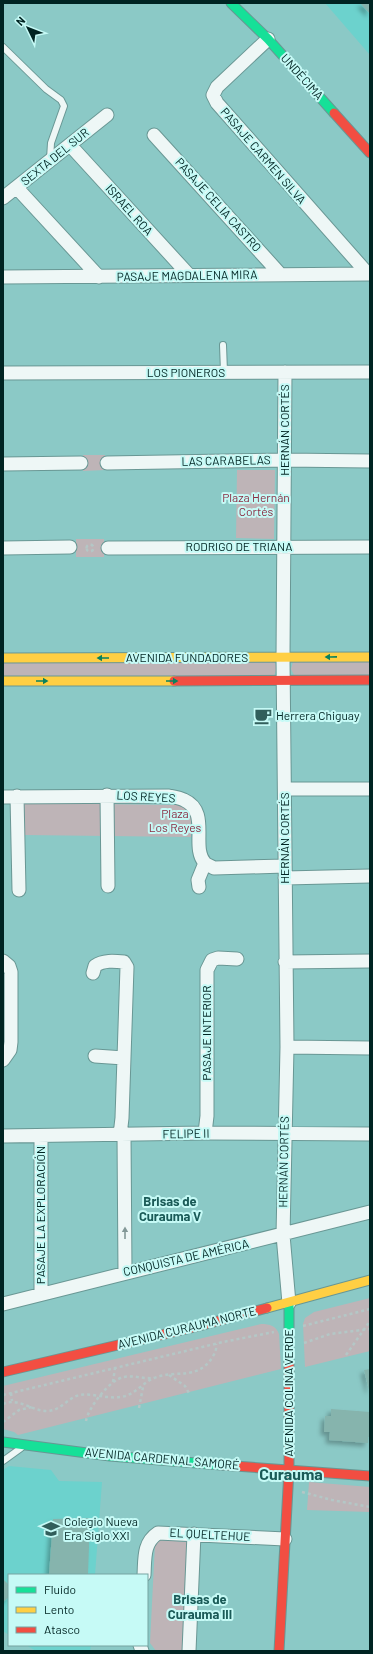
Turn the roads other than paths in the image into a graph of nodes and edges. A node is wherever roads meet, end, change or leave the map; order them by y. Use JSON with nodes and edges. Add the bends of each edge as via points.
{"nodes":[{"id":1,"x":231,"y":3,"type":"edge"},
{"id":2,"x":268,"y":39,"type":"junction"},
{"id":3,"x":3,"y":47,"type":"edge"},
{"id":4,"x":107,"y":115,"type":"dead end"},
{"id":5,"x":154,"y":135,"type":"dead end"},
{"id":6,"x":70,"y":145,"type":"junction"},
{"id":7,"x":370,"y":153,"type":"edge"},
{"id":8,"x":50,"y":161,"type":"junction"},
{"id":9,"x":17,"y":188,"type":"junction"},
{"id":10,"x":3,"y":198,"type":"edge"},
{"id":11,"x":188,"y":274,"type":"junction"},
{"id":12,"x":369,"y":274,"type":"edge"},
{"id":13,"x":281,"y":275,"type":"junction"},
{"id":14,"x":3,"y":277,"type":"edge"},
{"id":15,"x":99,"y":277,"type":"junction"},
{"id":16,"x":224,"y":345,"type":"dead end"},
{"id":17,"x":224,"y":372,"type":"junction"},
{"id":18,"x":284,"y":372,"type":"junction"},
{"id":19,"x":370,"y":372,"type":"edge"},
{"id":20,"x":3,"y":373,"type":"edge"},
{"id":21,"x":285,"y":460,"type":"junction"},
{"id":22,"x":370,"y":462,"type":"edge"},
{"id":23,"x":81,"y":463,"type":"dead end"},
{"id":24,"x":107,"y":463,"type":"dead end"},
{"id":25,"x":3,"y":464,"type":"edge"},
{"id":26,"x":285,"y":546,"type":"junction"},
{"id":27,"x":70,"y":547,"type":"dead end"},
{"id":28,"x":370,"y":547,"type":"edge"},
{"id":29,"x":3,"y":548,"type":"edge"},
{"id":30,"x":108,"y":548,"type":"dead end"},
{"id":31,"x":370,"y":657,"type":"edge"},
{"id":32,"x":3,"y":658,"type":"edge"},
{"id":33,"x":283,"y":658,"type":"junction"},
{"id":34,"x":283,"y":680,"type":"junction"},
{"id":35,"x":370,"y":680,"type":"edge"},
{"id":36,"x":3,"y":681,"type":"edge"},
{"id":37,"x":370,"y":789,"type":"edge"},
{"id":38,"x":286,"y":790,"type":"junction"},
{"id":39,"x":107,"y":795,"type":"junction"},
{"id":40,"x":16,"y":796,"type":"junction"},
{"id":41,"x":3,"y":797,"type":"edge"},
{"id":42,"x":205,"y":863,"type":"junction"},
{"id":43,"x":285,"y":872,"type":"junction"},
{"id":44,"x":370,"y":876,"type":"edge"},
{"id":45,"x":108,"y":886,"type":"dead end"},
{"id":46,"x":199,"y":887,"type":"dead end"},
{"id":47,"x":19,"y":890,"type":"dead end"},
{"id":48,"x":237,"y":959,"type":"dead end"},
{"id":49,"x":3,"y":961,"type":"edge"},
{"id":50,"x":370,"y":961,"type":"edge"},
{"id":51,"x":285,"y":962,"type":"junction"},
{"id":52,"x":93,"y":973,"type":"dead end"},
{"id":53,"x":287,"y":1047,"type":"junction"},
{"id":54,"x":370,"y":1048,"type":"edge"},
{"id":55,"x":95,"y":1056,"type":"dead end"},
{"id":56,"x":124,"y":1058,"type":"junction"},
{"id":57,"x":3,"y":1060,"type":"edge"},
{"id":58,"x":205,"y":1133,"type":"junction"},
{"id":59,"x":284,"y":1134,"type":"junction"},
{"id":60,"x":370,"y":1134,"type":"edge"},
{"id":61,"x":122,"y":1135,"type":"junction"},
{"id":62,"x":3,"y":1136,"type":"edge"},
{"id":63,"x":41,"y":1136,"type":"junction"},
{"id":64,"x":370,"y":1212,"type":"edge"},
{"id":65,"x":283,"y":1235,"type":"junction"},
{"id":66,"x":125,"y":1272,"type":"junction"},
{"id":67,"x":370,"y":1280,"type":"edge"},
{"id":68,"x":41,"y":1294,"type":"junction"},
{"id":69,"x":289,"y":1302,"type":"junction"},
{"id":70,"x":3,"y":1304,"type":"edge"},
{"id":71,"x":3,"y":1372,"type":"edge"},
{"id":72,"x":3,"y":1442,"type":"edge"},
{"id":73,"x":24,"y":1446,"type":"junction"},
{"id":74,"x":3,"y":1461,"type":"edge"},
{"id":75,"x":290,"y":1470,"type":"junction"},
{"id":76,"x":370,"y":1476,"type":"edge"},
{"id":77,"x":194,"y":1534,"type":"junction"},
{"id":78,"x":285,"y":1539,"type":"junction"},
{"id":79,"x":144,"y":1574,"type":"edge"},
{"id":80,"x":189,"y":1651,"type":"edge"},
{"id":81,"x":279,"y":1651,"type":"edge"}],
"edges":[{"from":1,"to":2,"type":"street","name":"UNDÉCIMA"},
{"from":2,"to":7,"type":"street","name":"UNDÉCIMA"},
{"from":2,"to":12,"type":"street","name":"PASAJE CARMEN SILVA","via":[[217,87],[213,95],[217,103]]},
{"from":3,"to":8,"type":"lane","via":[[61,100],[64,106],[51,143]]},
{"from":4,"to":6,"type":"street","name":"SEXTA DEL SUR"},
{"from":5,"to":13,"type":"street","name":"PASAJE CELIA CASTRO"},
{"from":6,"to":8,"type":"street","name":"SEXTA DEL SUR"},
{"from":6,"to":11,"type":"street","name":"ISRAEL ROA"},
{"from":8,"to":9,"type":"street","name":"SEXTA DEL SUR"},
{"from":9,"to":10,"type":"street","name":"SEXTA DEL SUR"},
{"from":9,"to":15,"type":"street"},
{"from":11,"to":13,"type":"street","name":"PASAJE MAGDALENA MIRA"},
{"from":11,"to":15,"type":"street","name":"PASAJE MAGDALENA MIRA"},
{"from":12,"to":13,"type":"street","name":"PASAJE MAGDALENA MIRA"},
{"from":14,"to":15,"type":"street","name":"PASAJE MAGDALENA MIRA"},
{"from":16,"to":17,"type":"lane"},
{"from":17,"to":18,"type":"street","name":"LOS PIONEROS"},
{"from":17,"to":20,"type":"street","name":"LOS PIONEROS"},
{"from":18,"to":19,"type":"street","name":"LOS PIONEROS"},
{"from":18,"to":21,"type":"street","name":"HERNÁN CORTÉS"},
{"from":21,"to":22,"type":"street","name":"LAS CARABELAS"},
{"from":21,"to":24,"type":"street","name":"LAS CARABELAS"},
{"from":21,"to":26,"type":"street","name":"HERNÁN CORTÉS"},
{"from":23,"to":25,"type":"street"},
{"from":26,"to":28,"type":"street","name":"RODRIGO DE TRIANA"},
{"from":26,"to":30,"type":"street","name":"RODRIGO DE TRIANA"},
{"from":26,"to":33,"type":"street","name":"HERNÁN CORTÉS"},
{"from":27,"to":29,"type":"street"},
{"from":31,"to":33,"type":"street","name":"AVENIDA FUNDADORES","one_way":true},
{"from":33,"to":32,"type":"street","name":"AVENIDA FUNDADORES","one_way":true},
{"from":33,"to":34,"type":"street","name":"HERNÁN CORTÉS"},
{"from":34,"to":35,"type":"street","name":"AVENIDA FUNDADORES"},
{"from":36,"to":34,"type":"street","name":"AVENIDA FUNDADORES","one_way":true},
{"from":34,"to":38,"type":"street","name":"HERNÁN CORTÉS"},
{"from":37,"to":38,"type":"street"},
{"from":38,"to":43,"type":"street","name":"HERNÁN CORTÉS"},
{"from":39,"to":40,"type":"street","name":"LOS REYES"},
{"from":39,"to":42,"type":"street","name":"LOS REYES","via":[[169,796],[185,800],[196,809],[200,853]]},
{"from":39,"to":45,"type":"street"},
{"from":40,"to":41,"type":"street","name":"LOS REYES"},
{"from":40,"to":47,"type":"street"},
{"from":42,"to":43,"type":"street","via":[[214,868]]},
{"from":42,"to":46,"type":"street","via":[[198,880]]},
{"from":43,"to":44,"type":"street"},
{"from":43,"to":51,"type":"street","name":"HERNÁN CORTÉS"},
{"from":48,"to":58,"type":"street","name":"PASAJE INTERIOR","via":[[212,960],[207,970]]},
{"from":49,"to":57,"type":"street","via":[[11,972],[11,1042],[10,1050]]},
{"from":50,"to":51,"type":"street"},
{"from":51,"to":53,"type":"street","name":"HERNÁN CORTÉS"},
{"from":52,"to":56,"type":"street","via":[[95,966],[108,961],[124,962],[127,967]]},
{"from":53,"to":54,"type":"street"},
{"from":53,"to":59,"type":"street","name":"HERNÁN CORTÉS"},
{"from":55,"to":56,"type":"street"},
{"from":56,"to":61,"type":"street"},
{"from":58,"to":59,"type":"street","name":"FELIPE II"},
{"from":58,"to":61,"type":"street","name":"FELIPE II"},
{"from":59,"to":60,"type":"street","name":"FELIPE II"},
{"from":59,"to":65,"type":"street","name":"HERNÁN CORTÉS"},
{"from":61,"to":63,"type":"street","name":"FELIPE II"},
{"from":66,"to":61,"type":"street","one_way":true},
{"from":62,"to":63,"type":"street","name":"FELIPE II"},
{"from":63,"to":68,"type":"street","name":"PASAJE LA EXPLORACIÓN"},
{"from":64,"to":65,"type":"street","name":"CONQUISTA DE AMÉRICA"},
{"from":65,"to":66,"type":"street","name":"CONQUISTA DE AMÉRICA"},
{"from":65,"to":69,"type":"street","name":"HERNÁN CORTÉS"},
{"from":66,"to":68,"type":"street","name":"CONQUISTA DE AMÉRICA"},
{"from":67,"to":69,"type":"street","name":"AVENIDA CURAUMA NORTE"},
{"from":68,"to":70,"type":"street","name":"CONQUISTA DE AMÉRICA"},
{"from":69,"to":71,"type":"street","name":"AVENIDA CURAUMA NORTE"},
{"from":69,"to":75,"type":"street","name":"AVENIDA COLINA VERDE"},
{"from":72,"to":73,"type":"street","name":"AVENIDA CARDENAL SAMORÉ"},
{"from":73,"to":74,"type":"lane"},
{"from":73,"to":75,"type":"street","name":"AVENIDA CARDENAL SAMORÉ","via":[[110,1456]]},
{"from":75,"to":76,"type":"street","name":"AVENIDA CARDENAL SAMORÉ"},
{"from":75,"to":78,"type":"street","name":"AVENIDA COLINA VERDE"},
{"from":77,"to":78,"type":"street","name":"EL QUELTEHUE"},
{"from":77,"to":79,"type":"street","name":"EL QUELTEHUE","via":[[158,1533],[151,1537],[147,1544]]},
{"from":77,"to":80,"type":"street"},
{"from":78,"to":81,"type":"street","name":"AVENIDA COLINA VERDE"}]}
